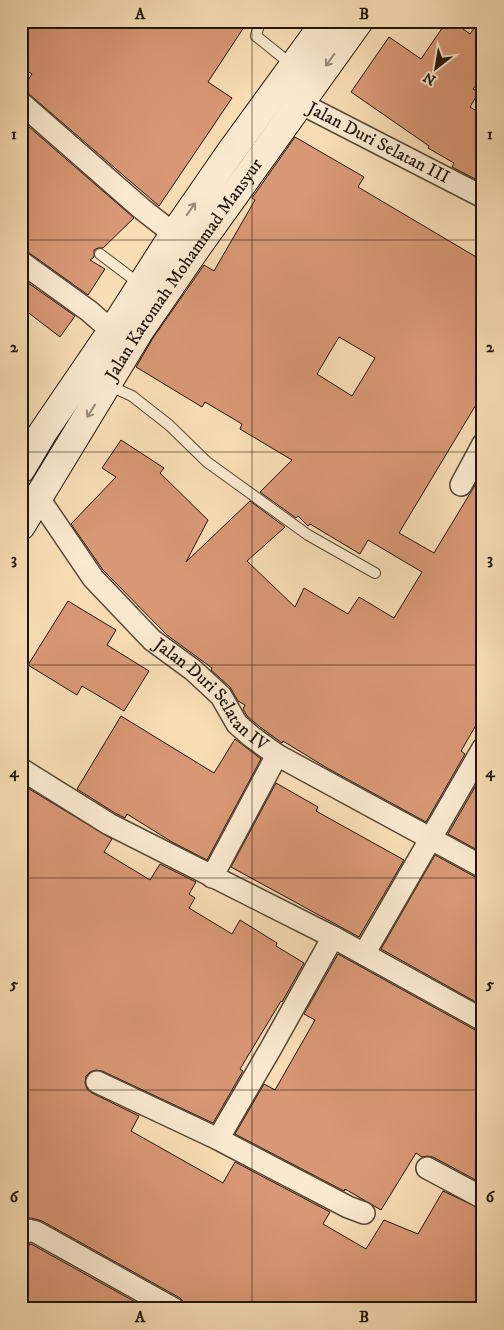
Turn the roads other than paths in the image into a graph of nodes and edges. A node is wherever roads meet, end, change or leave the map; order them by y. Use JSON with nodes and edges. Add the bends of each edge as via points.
{"nodes":[{"id":1,"x":260,"y":21,"type":"edge"},
{"id":2,"x":326,"y":21,"type":"edge"},
{"id":3,"x":359,"y":21,"type":"edge"},
{"id":4,"x":292,"y":66,"type":"junction"},
{"id":5,"x":276,"y":89,"type":"junction"},
{"id":6,"x":21,"y":103,"type":"edge"},
{"id":7,"x":300,"y":103,"type":"junction"},
{"id":8,"x":230,"y":153,"type":"junction"},
{"id":9,"x":255,"y":166,"type":"junction"},
{"id":10,"x":483,"y":197,"type":"edge"},
{"id":11,"x":174,"y":234,"type":"junction"},
{"id":12,"x":100,"y":254,"type":"dead end"},
{"id":13,"x":21,"y":262,"type":"edge"},
{"id":14,"x":142,"y":286,"type":"junction"},
{"id":15,"x":112,"y":331,"type":"junction"},
{"id":16,"x":107,"y":385,"type":"junction"},
{"id":17,"x":483,"y":444,"type":"edge"},
{"id":18,"x":21,"y":469,"type":"edge"},
{"id":19,"x":461,"y":485,"type":"dead end"},
{"id":20,"x":38,"y":497,"type":"junction"},
{"id":21,"x":21,"y":526,"type":"edge"},
{"id":22,"x":375,"y":573,"type":"dead end"},
{"id":23,"x":483,"y":748,"type":"edge"},
{"id":24,"x":277,"y":755,"type":"junction"},
{"id":25,"x":21,"y":768,"type":"edge"},
{"id":26,"x":430,"y":838,"type":"junction"},
{"id":27,"x":483,"y":867,"type":"edge"},
{"id":28,"x":212,"y":877,"type":"junction"},
{"id":29,"x":333,"y":937,"type":"junction"},
{"id":30,"x":364,"y":954,"type":"junction"},
{"id":31,"x":483,"y":1020,"type":"edge"},
{"id":32,"x":97,"y":1082,"type":"dead end"},
{"id":33,"x":218,"y":1139,"type":"junction"},
{"id":34,"x":427,"y":1168,"type":"dead end"},
{"id":35,"x":483,"y":1198,"type":"edge"},
{"id":36,"x":364,"y":1213,"type":"dead end"},
{"id":37,"x":21,"y":1236,"type":"edge"},
{"id":38,"x":174,"y":1309,"type":"edge"}],
"edges":[{"from":1,"to":4,"type":"lane","via":[[256,36]]},
{"from":2,"to":4,"type":"main road","name":"Jalan Karomah Mohammad Mansyur"},
{"from":3,"to":7,"type":"main road","name":"Jalan Karomah Mohammad Mansyur","one_way":true},
{"from":4,"to":5,"type":"main road","name":"Jalan Karomah Mohammad Mansyur"},
{"from":5,"to":7,"type":"main road"},
{"from":5,"to":8,"type":"main road","name":"Jalan Karomah Mohammad Mansyur"},
{"from":6,"to":11,"type":"street"},
{"from":7,"to":9,"type":"main road","name":"Jalan Karomah Mohammad Mansyur"},
{"from":7,"to":10,"type":"street","name":"Jalan Duri Selatan III"},
{"from":8,"to":9,"type":"main road"},
{"from":11,"to":8,"type":"main road","name":"Jalan Karomah Mohammad Mansyur","one_way":true},
{"from":9,"to":16,"type":"main road","name":"Jalan Karomah Mohammad Mansyur","via":[[140,330]]},
{"from":11,"to":14,"type":"main road","name":"Jalan Karomah Mohammad Mansyur"},
{"from":12,"to":14,"type":"lane"},
{"from":13,"to":15,"type":"street"},
{"from":14,"to":15,"type":"main road","name":"Jalan Karomah Mohammad Mansyur"},
{"from":15,"to":18,"type":"main road","name":"Jalan Karomah Mohammad Mansyur"},
{"from":16,"to":20,"type":"main road","name":"Jalan Karomah Mohammad Mansyur","one_way":true},
{"from":16,"to":22,"type":"lane","via":[[132,396],[169,425],[207,462],[308,536]]},
{"from":17,"to":19,"type":"street"},
{"from":20,"to":21,"type":"main road","name":"Jalan Karomah Mohammad Mansyur"},
{"from":20,"to":24,"type":"street","name":"Jalan Duri Selatan IV","via":[[93,578],[152,640],[193,670],[221,696],[237,724]]},
{"from":23,"to":26,"type":"street"},
{"from":24,"to":26,"type":"street","name":"Jalan Duri Selatan IV"},
{"from":24,"to":28,"type":"street"},
{"from":25,"to":28,"type":"street","via":[[109,824]]},
{"from":26,"to":27,"type":"street","name":"Jalan Duri Selatan IV"},
{"from":26,"to":30,"type":"street"},
{"from":28,"to":29,"type":"street"},
{"from":29,"to":30,"type":"street"},
{"from":29,"to":33,"type":"street"},
{"from":30,"to":31,"type":"street"},
{"from":32,"to":33,"type":"street"},
{"from":33,"to":36,"type":"street"},
{"from":34,"to":35,"type":"street"},
{"from":37,"to":38,"type":"street","via":[[28,1230],[36,1232]]}]}
